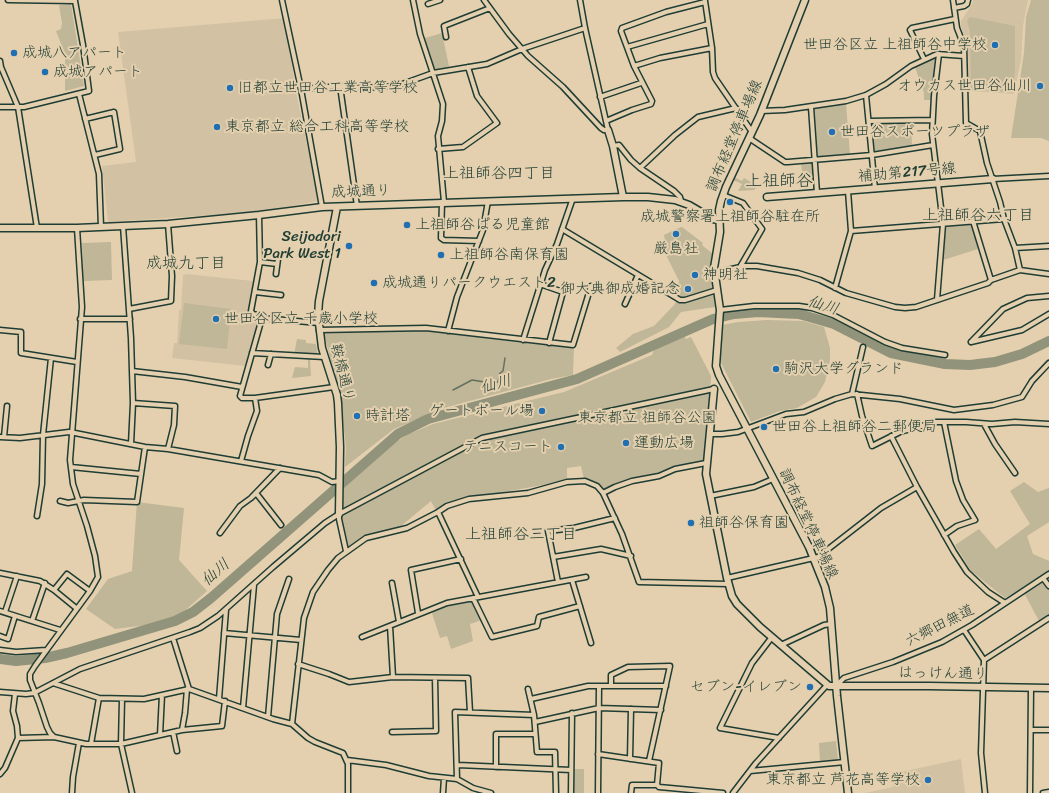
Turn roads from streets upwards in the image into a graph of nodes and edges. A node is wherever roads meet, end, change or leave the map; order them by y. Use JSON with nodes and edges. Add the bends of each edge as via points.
{"nodes":[{"id":1,"x":8,"y":0,"type":"edge"},
{"id":2,"x":35,"y":0,"type":"edge"},
{"id":3,"x":76,"y":0,"type":"edge"},
{"id":4,"x":282,"y":0,"type":"edge"},
{"id":5,"x":413,"y":0,"type":"edge"},
{"id":6,"x":440,"y":0,"type":"edge"},
{"id":7,"x":484,"y":0,"type":"edge"},
{"id":8,"x":580,"y":0,"type":"edge"},
{"id":9,"x":805,"y":0,"type":"edge"},
{"id":10,"x":953,"y":0,"type":"edge"},
{"id":11,"x":968,"y":0,"type":"edge"},
{"id":12,"x":705,"y":1,"type":"edge"},
{"id":13,"x":428,"y":4,"type":"dead end"},
{"id":14,"x":490,"y":8,"type":"junction"},
{"id":15,"x":954,"y":8,"type":"junction"},
{"id":16,"x":955,"y":18,"type":"junction"},
{"id":17,"x":708,"y":24,"type":"junction"},
{"id":18,"x":585,"y":28,"type":"junction"},
{"id":19,"x":446,"y":37,"type":"dead end"},
{"id":20,"x":627,"y":47,"type":"junction"},
{"id":21,"x":712,"y":48,"type":"junction"},
{"id":22,"x":522,"y":49,"type":"junction"},
{"id":23,"x":939,"y":54,"type":"junction"},
{"id":24,"x":964,"y":56,"type":"junction"},
{"id":25,"x":924,"y":59,"type":"junction"},
{"id":26,"x":0,"y":61,"type":"edge"},
{"id":27,"x":0,"y":66,"type":"edge"},
{"id":28,"x":634,"y":66,"type":"junction"},
{"id":29,"x":468,"y":68,"type":"junction"},
{"id":30,"x":433,"y":73,"type":"junction"},
{"id":31,"x":641,"y":83,"type":"junction"},
{"id":32,"x":340,"y":86,"type":"junction"},
{"id":33,"x":301,"y":89,"type":"junction"},
{"id":34,"x":79,"y":94,"type":"junction"},
{"id":35,"x":866,"y":95,"type":"junction"},
{"id":36,"x":600,"y":97,"type":"junction"},
{"id":37,"x":0,"y":107,"type":"edge"},
{"id":38,"x":18,"y":107,"type":"junction"},
{"id":39,"x":811,"y":107,"type":"junction"},
{"id":40,"x":736,"y":108,"type":"junction"},
{"id":41,"x":761,"y":111,"type":"junction"},
{"id":42,"x":85,"y":119,"type":"junction"},
{"id":43,"x":932,"y":120,"type":"junction"},
{"id":44,"x":606,"y":121,"type":"junction"},
{"id":45,"x":869,"y":121,"type":"junction"},
{"id":46,"x":608,"y":130,"type":"junction"},
{"id":47,"x":751,"y":135,"type":"junction"},
{"id":48,"x":933,"y":145,"type":"junction"},
{"id":49,"x":613,"y":146,"type":"junction"},
{"id":50,"x":438,"y":149,"type":"junction"},
{"id":51,"x":95,"y":155,"type":"junction"},
{"id":52,"x":872,"y":155,"type":"junction"},
{"id":53,"x":815,"y":160,"type":"junction"},
{"id":54,"x":640,"y":168,"type":"junction"},
{"id":55,"x":1049,"y":176,"type":"edge"},
{"id":56,"x":993,"y":179,"type":"junction"},
{"id":57,"x":938,"y":184,"type":"junction"},
{"id":58,"x":875,"y":189,"type":"junction"},
{"id":59,"x":848,"y":191,"type":"junction"},
{"id":60,"x":817,"y":193,"type":"junction"},
{"id":61,"x":723,"y":195,"type":"junction"},
{"id":62,"x":624,"y":197,"type":"junction"},
{"id":63,"x":767,"y":197,"type":"dead end"},
{"id":64,"x":573,"y":198,"type":"junction"},
{"id":65,"x":488,"y":201,"type":"junction"},
{"id":66,"x":681,"y":201,"type":"junction"},
{"id":67,"x":443,"y":202,"type":"junction"},
{"id":68,"x":337,"y":206,"type":"junction"},
{"id":69,"x":357,"y":206,"type":"junction"},
{"id":70,"x":322,"y":207,"type":"junction"},
{"id":71,"x":259,"y":215,"type":"junction"},
{"id":72,"x":1004,"y":219,"type":"junction"},
{"id":73,"x":719,"y":220,"type":"junction"},
{"id":74,"x":973,"y":221,"type":"junction"},
{"id":75,"x":168,"y":224,"type":"junction"},
{"id":76,"x":943,"y":224,"type":"junction"},
{"id":77,"x":123,"y":226,"type":"junction"},
{"id":78,"x":101,"y":227,"type":"junction"},
{"id":79,"x":0,"y":228,"type":"edge"},
{"id":80,"x":37,"y":228,"type":"junction"},
{"id":81,"x":77,"y":228,"type":"junction"},
{"id":82,"x":562,"y":229,"type":"junction"},
{"id":83,"x":852,"y":232,"type":"junction"},
{"id":84,"x":479,"y":240,"type":"junction"},
{"id":85,"x":1049,"y":246,"type":"edge"},
{"id":86,"x":1015,"y":248,"type":"junction"},
{"id":87,"x":260,"y":262,"type":"junction"},
{"id":88,"x":740,"y":267,"type":"junction"},
{"id":89,"x":1020,"y":270,"type":"junction"},
{"id":90,"x":714,"y":273,"type":"junction"},
{"id":91,"x":276,"y":274,"type":"dead end"},
{"id":92,"x":638,"y":274,"type":"junction"},
{"id":93,"x":1049,"y":274,"type":"edge"},
{"id":94,"x":991,"y":280,"type":"junction"},
{"id":95,"x":540,"y":284,"type":"junction"},
{"id":96,"x":592,"y":286,"type":"dead end"},
{"id":97,"x":835,"y":288,"type":"junction"},
{"id":98,"x":717,"y":290,"type":"junction"},
{"id":99,"x":255,"y":292,"type":"junction"},
{"id":100,"x":281,"y":295,"type":"dead end"},
{"id":101,"x":1049,"y":296,"type":"edge"},
{"id":102,"x":937,"y":300,"type":"junction"},
{"id":103,"x":625,"y":304,"type":"dead end"},
{"id":104,"x":129,"y":309,"type":"junction"},
{"id":105,"x":720,"y":311,"type":"junction"},
{"id":106,"x":1049,"y":314,"type":"edge"},
{"id":107,"x":80,"y":318,"type":"junction"},
{"id":108,"x":262,"y":318,"type":"junction"},
{"id":109,"x":130,"y":320,"type":"junction"},
{"id":110,"x":319,"y":323,"type":"junction"},
{"id":111,"x":0,"y":330,"type":"edge"},
{"id":112,"x":319,"y":330,"type":"junction"},
{"id":113,"x":448,"y":331,"type":"junction"},
{"id":114,"x":523,"y":340,"type":"junction"},
{"id":115,"x":548,"y":343,"type":"junction"},
{"id":116,"x":863,"y":347,"type":"dead end"},
{"id":117,"x":252,"y":353,"type":"junction"},
{"id":118,"x":270,"y":354,"type":"junction"},
{"id":119,"x":945,"y":355,"type":"dead end"},
{"id":120,"x":324,"y":357,"type":"junction"},
{"id":121,"x":51,"y":358,"type":"junction"},
{"id":122,"x":77,"y":362,"type":"junction"},
{"id":123,"x":1049,"y":363,"type":"edge"},
{"id":124,"x":268,"y":365,"type":"dead end"},
{"id":125,"x":132,"y":371,"type":"junction"},
{"id":126,"x":242,"y":387,"type":"junction"},
{"id":127,"x":334,"y":387,"type":"junction"},
{"id":128,"x":714,"y":389,"type":"joint"},
{"id":129,"x":854,"y":394,"type":"junction"},
{"id":130,"x":255,"y":398,"type":"junction"},
{"id":131,"x":133,"y":403,"type":"junction"},
{"id":132,"x":7,"y":406,"type":"dead end"},
{"id":133,"x":944,"y":422,"type":"junction"},
{"id":134,"x":984,"y":424,"type":"junction"},
{"id":135,"x":1049,"y":424,"type":"edge"},
{"id":136,"x":747,"y":428,"type":"junction"},
{"id":137,"x":71,"y":432,"type":"junction"},
{"id":138,"x":711,"y":434,"type":"junction"},
{"id":139,"x":43,"y":435,"type":"junction"},
{"id":140,"x":891,"y":436,"type":"junction"},
{"id":141,"x":2,"y":437,"type":"edge"},
{"id":142,"x":131,"y":444,"type":"junction"},
{"id":143,"x":145,"y":447,"type":"junction"},
{"id":144,"x":168,"y":449,"type":"junction"},
{"id":145,"x":241,"y":461,"type":"junction"},
{"id":146,"x":706,"y":463,"type":"junction"},
{"id":147,"x":72,"y":467,"type":"junction"},
{"id":148,"x":280,"y":468,"type":"junction"},
{"id":149,"x":1015,"y":473,"type":"dead end"},
{"id":150,"x":141,"y":474,"type":"junction"},
{"id":151,"x":340,"y":476,"type":"junction"},
{"id":152,"x":773,"y":479,"type":"junction"},
{"id":153,"x":331,"y":482,"type":"junction"},
{"id":154,"x":917,"y":487,"type":"junction"},
{"id":155,"x":256,"y":493,"type":"junction"},
{"id":156,"x":603,"y":494,"type":"junction"},
{"id":157,"x":710,"y":496,"type":"junction"},
{"id":158,"x":79,"y":500,"type":"junction"},
{"id":159,"x":60,"y":501,"type":"dead end"},
{"id":160,"x":438,"y":512,"type":"junction"},
{"id":161,"x":339,"y":514,"type":"junction"},
{"id":162,"x":37,"y":516,"type":"dead end"},
{"id":163,"x":615,"y":518,"type":"junction"},
{"id":164,"x":281,"y":525,"type":"dead end"},
{"id":165,"x":220,"y":534,"type":"dead end"},
{"id":166,"x":944,"y":535,"type":"junction"},
{"id":167,"x":346,"y":551,"type":"junction"},
{"id":168,"x":631,"y":556,"type":"junction"},
{"id":169,"x":553,"y":557,"type":"junction"},
{"id":170,"x":814,"y":558,"type":"junction"},
{"id":171,"x":461,"y":559,"type":"junction"},
{"id":172,"x":0,"y":573,"type":"edge"},
{"id":173,"x":1049,"y":574,"type":"edge"},
{"id":174,"x":17,"y":576,"type":"junction"},
{"id":175,"x":586,"y":577,"type":"dead end"},
{"id":176,"x":1043,"y":578,"type":"junction"},
{"id":177,"x":289,"y":579,"type":"dead end"},
{"id":178,"x":572,"y":580,"type":"junction"},
{"id":179,"x":728,"y":581,"type":"junction"},
{"id":180,"x":558,"y":582,"type":"junction"},
{"id":181,"x":392,"y":583,"type":"dead end"},
{"id":182,"x":45,"y":584,"type":"junction"},
{"id":183,"x":254,"y":585,"type":"junction"},
{"id":184,"x":1049,"y":586,"type":"edge"},
{"id":185,"x":54,"y":590,"type":"junction"},
{"id":186,"x":90,"y":590,"type":"junction"},
{"id":187,"x":478,"y":596,"type":"junction"},
{"id":188,"x":473,"y":598,"type":"junction"},
{"id":189,"x":1005,"y":603,"type":"junction"},
{"id":190,"x":580,"y":606,"type":"junction"},
{"id":191,"x":76,"y":608,"type":"junction"},
{"id":192,"x":226,"y":610,"type":"junction"},
{"id":193,"x":2,"y":612,"type":"edge"},
{"id":194,"x":418,"y":614,"type":"junction"},
{"id":195,"x":15,"y":616,"type":"junction"},
{"id":196,"x":1049,"y":618,"type":"edge"},
{"id":197,"x":32,"y":621,"type":"junction"},
{"id":198,"x":399,"y":622,"type":"junction"},
{"id":199,"x":832,"y":624,"type":"junction"},
{"id":200,"x":390,"y":626,"type":"junction"},
{"id":201,"x":60,"y":630,"type":"junction"},
{"id":202,"x":964,"y":630,"type":"junction"},
{"id":203,"x":224,"y":633,"type":"junction"},
{"id":204,"x":0,"y":636,"type":"edge"},
{"id":205,"x":249,"y":636,"type":"junction"},
{"id":206,"x":362,"y":637,"type":"dead end"},
{"id":207,"x":772,"y":637,"type":"junction"},
{"id":208,"x":173,"y":638,"type":"junction"},
{"id":209,"x":275,"y":638,"type":"junction"},
{"id":210,"x":301,"y":640,"type":"junction"},
{"id":211,"x":591,"y":643,"type":"dead end"},
{"id":212,"x":781,"y":645,"type":"junction"},
{"id":213,"x":0,"y":650,"type":"edge"},
{"id":214,"x":45,"y":651,"type":"junction"},
{"id":215,"x":984,"y":660,"type":"junction"},
{"id":216,"x":298,"y":664,"type":"junction"},
{"id":217,"x":393,"y":677,"type":"junction"},
{"id":218,"x":435,"y":678,"type":"junction"},
{"id":219,"x":53,"y":683,"type":"junction"},
{"id":220,"x":827,"y":685,"type":"junction"},
{"id":221,"x":599,"y":686,"type":"junction"},
{"id":222,"x":611,"y":686,"type":"junction"},
{"id":223,"x":666,"y":686,"type":"junction"},
{"id":224,"x":836,"y":686,"type":"junction"},
{"id":225,"x":983,"y":687,"type":"junction"},
{"id":226,"x":1030,"y":688,"type":"junction"},
{"id":227,"x":1049,"y":688,"type":"edge"},
{"id":228,"x":188,"y":689,"type":"junction"},
{"id":229,"x":528,"y":689,"type":"dead end"},
{"id":230,"x":0,"y":692,"type":"edge"},
{"id":231,"x":34,"y":693,"type":"junction"},
{"id":232,"x":15,"y":694,"type":"junction"},
{"id":233,"x":162,"y":695,"type":"junction"},
{"id":234,"x":99,"y":698,"type":"junction"},
{"id":235,"x":122,"y":698,"type":"junction"},
{"id":236,"x":219,"y":699,"type":"junction"},
{"id":237,"x":531,"y":699,"type":"junction"},
{"id":238,"x":225,"y":701,"type":"junction"},
{"id":239,"x":243,"y":708,"type":"junction"},
{"id":240,"x":599,"y":708,"type":"junction"},
{"id":241,"x":631,"y":709,"type":"junction"},
{"id":242,"x":661,"y":710,"type":"junction"},
{"id":243,"x":470,"y":712,"type":"junction"},
{"id":244,"x":572,"y":714,"type":"junction"},
{"id":245,"x":534,"y":715,"type":"junction"},
{"id":246,"x":268,"y":717,"type":"junction"},
{"id":247,"x":535,"y":722,"type":"junction"},
{"id":248,"x":292,"y":724,"type":"junction"},
{"id":249,"x":182,"y":730,"type":"junction"},
{"id":250,"x":1031,"y":730,"type":"junction"},
{"id":251,"x":1049,"y":730,"type":"edge"},
{"id":252,"x":173,"y":732,"type":"junction"},
{"id":253,"x":392,"y":732,"type":"dead end"},
{"id":254,"x":535,"y":734,"type":"junction"},
{"id":255,"x":160,"y":735,"type":"junction"},
{"id":256,"x":54,"y":737,"type":"junction"},
{"id":257,"x":18,"y":738,"type":"junction"},
{"id":258,"x":779,"y":738,"type":"junction"},
{"id":259,"x":79,"y":743,"type":"junction"},
{"id":260,"x":91,"y":744,"type":"junction"},
{"id":261,"x":121,"y":744,"type":"junction"},
{"id":262,"x":177,"y":751,"type":"dead end"},
{"id":263,"x":598,"y":754,"type":"junction"},
{"id":264,"x":630,"y":759,"type":"junction"},
{"id":265,"x":347,"y":760,"type":"junction"},
{"id":266,"x":649,"y":761,"type":"junction"},
{"id":267,"x":845,"y":762,"type":"junction"},
{"id":268,"x":458,"y":765,"type":"junction"},
{"id":269,"x":496,"y":767,"type":"junction"},
{"id":270,"x":555,"y":769,"type":"junction"},
{"id":271,"x":571,"y":770,"type":"junction"},
{"id":272,"x":750,"y":771,"type":"junction"},
{"id":273,"x":0,"y":774,"type":"edge"},
{"id":274,"x":444,"y":778,"type":"junction"},
{"id":275,"x":457,"y":779,"type":"junction"},
{"id":276,"x":657,"y":785,"type":"junction"},
{"id":277,"x":674,"y":791,"type":"edge"},
{"id":278,"x":698,"y":792,"type":"edge"},
{"id":279,"x":1049,"y":792,"type":"edge"},
{"id":280,"x":72,"y":793,"type":"edge"},
{"id":281,"x":132,"y":793,"type":"edge"},
{"id":282,"x":348,"y":793,"type":"edge"},
{"id":283,"x":443,"y":793,"type":"edge"},
{"id":284,"x":491,"y":793,"type":"edge"},
{"id":285,"x":556,"y":793,"type":"edge"},
{"id":286,"x":571,"y":793,"type":"edge"},
{"id":287,"x":598,"y":793,"type":"edge"},
{"id":288,"x":631,"y":793,"type":"edge"},
{"id":289,"x":723,"y":793,"type":"edge"},
{"id":290,"x":733,"y":793,"type":"edge"},
{"id":291,"x":848,"y":793,"type":"edge"},
{"id":292,"x":985,"y":793,"type":"edge"},
{"id":293,"x":1030,"y":793,"type":"edge"},
{"id":294,"x":1043,"y":793,"type":"edge"}],
"edges":[{"from":1,"to":2,"type":"street"},
{"from":2,"to":3,"type":"street"},
{"from":3,"to":34,"type":"street","via":[[89,91]]},
{"from":4,"to":33,"type":"street"},
{"from":5,"to":30,"type":"street","via":[[420,34]]},
{"from":6,"to":13,"type":"street"},
{"from":7,"to":14,"type":"street"},
{"from":8,"to":18,"type":"street"},
{"from":9,"to":41,"type":"street","name":"調布経堂停車場線"},
{"from":10,"to":15,"type":"street"},
{"from":11,"to":15,"type":"street","via":[[964,6]]},
{"from":12,"to":17,"type":"street"},
{"from":12,"to":20,"type":"street","via":[[622,28]]},
{"from":14,"to":19,"type":"street","via":[[444,26]]},
{"from":14,"to":22,"type":"street"},
{"from":15,"to":16,"type":"street"},
{"from":16,"to":24,"type":"street","via":[[964,46]]},
{"from":16,"to":25,"type":"street","via":[[910,30]]},
{"from":17,"to":20,"type":"street"},
{"from":17,"to":21,"type":"street"},
{"from":18,"to":22,"type":"street"},
{"from":18,"to":36,"type":"street"},
{"from":20,"to":28,"type":"street"},
{"from":21,"to":28,"type":"street"},
{"from":21,"to":40,"type":"street","via":[[715,78]]},
{"from":22,"to":29,"type":"street","via":[[487,64]]},
{"from":22,"to":46,"type":"street","via":[[601,128]]},
{"from":23,"to":24,"type":"street"},
{"from":23,"to":25,"type":"street"},
{"from":23,"to":43,"type":"street"},
{"from":24,"to":56,"type":"street","via":[[966,123],[980,131]]},
{"from":25,"to":35,"type":"street"},
{"from":26,"to":27,"type":"street"},
{"from":27,"to":38,"type":"street"},
{"from":28,"to":31,"type":"street"},
{"from":29,"to":30,"type":"street"},
{"from":29,"to":50,"type":"street","via":[[477,96],[497,123],[463,147]]},
{"from":30,"to":32,"type":"street","via":[[397,86]]},
{"from":30,"to":50,"type":"street","via":[[443,104]]},
{"from":31,"to":36,"type":"street"},
{"from":31,"to":44,"type":"street","via":[[648,93],[651,104]]},
{"from":32,"to":33,"type":"street"},
{"from":32,"to":69,"type":"street"},
{"from":33,"to":70,"type":"street"},
{"from":34,"to":38,"type":"street"},
{"from":34,"to":42,"type":"street"},
{"from":35,"to":39,"type":"street"},
{"from":35,"to":45,"type":"street"},
{"from":36,"to":44,"type":"street"},
{"from":37,"to":38,"type":"street"},
{"from":38,"to":80,"type":"street"},
{"from":39,"to":41,"type":"street"},
{"from":39,"to":53,"type":"street"},
{"from":40,"to":47,"type":"street"},
{"from":40,"to":54,"type":"street","via":[[698,117]]},
{"from":41,"to":47,"type":"street","name":"調布経堂停車場線"},
{"from":42,"to":51,"type":"street"},
{"from":42,"to":51,"type":"street","via":[[114,112],[120,149]]},
{"from":43,"to":45,"type":"street"},
{"from":43,"to":48,"type":"street"},
{"from":44,"to":46,"type":"street"},
{"from":45,"to":52,"type":"street"},
{"from":46,"to":49,"type":"street"},
{"from":47,"to":53,"type":"street","via":[[785,162]]},
{"from":47,"to":61,"type":"street","name":"調布経堂停車場線"},
{"from":48,"to":52,"type":"street"},
{"from":48,"to":57,"type":"street"},
{"from":49,"to":54,"type":"street","via":[[619,145]]},
{"from":49,"to":62,"type":"street"},
{"from":50,"to":67,"type":"street"},
{"from":51,"to":78,"type":"street","via":[[99,174]]},
{"from":52,"to":53,"type":"street"},
{"from":52,"to":58,"type":"street"},
{"from":53,"to":60,"type":"street"},
{"from":54,"to":66,"type":"street","via":[[674,192]]},
{"from":55,"to":56,"type":"street","name":"補助第217号線"},
{"from":56,"to":57,"type":"street","name":"補助第217号線"},
{"from":56,"to":72,"type":"street"},
{"from":57,"to":58,"type":"street","name":"補助第217号線"},
{"from":57,"to":76,"type":"street"},
{"from":58,"to":59,"type":"street","name":"補助第217号線"},
{"from":59,"to":60,"type":"street","name":"補助第217号線"},
{"from":59,"to":83,"type":"street"},
{"from":60,"to":63,"type":"street","name":"補助第217号線"},
{"from":61,"to":73,"type":"street","name":"調布経堂停車場線"},
{"from":61,"to":88,"type":"street","via":[[743,203],[762,229]]},
{"from":62,"to":64,"type":"street","name":"成城通り"},
{"from":62,"to":66,"type":"street","name":"成城通り"},
{"from":64,"to":65,"type":"street","name":"成城通り"},
{"from":64,"to":82,"type":"street"},
{"from":65,"to":67,"type":"street","name":"成城通り"},
{"from":65,"to":84,"type":"street"},
{"from":66,"to":73,"type":"street","name":"成城通り"},
{"from":67,"to":69,"type":"street","name":"成城通り"},
{"from":67,"to":84,"type":"street","via":[[441,238]]},
{"from":68,"to":69,"type":"street","name":"成城通り"},
{"from":68,"to":70,"type":"street","name":"成城通り"},
{"from":68,"to":110,"type":"street","name":"鞍橋通り","via":[[319,302]]},
{"from":70,"to":71,"type":"street","name":"成城通り"},
{"from":71,"to":75,"type":"street","name":"成城通り"},
{"from":71,"to":87,"type":"street"},
{"from":72,"to":74,"type":"street"},
{"from":72,"to":86,"type":"street"},
{"from":73,"to":90,"type":"street","name":"調布経堂停車場線","via":[[720,232]]},
{"from":74,"to":76,"type":"street"},
{"from":74,"to":94,"type":"street"},
{"from":75,"to":77,"type":"street","name":"成城通り"},
{"from":75,"to":104,"type":"street","via":[[171,302]]},
{"from":76,"to":83,"type":"street"},
{"from":76,"to":102,"type":"street"},
{"from":77,"to":78,"type":"street","name":"成城通り"},
{"from":77,"to":104,"type":"street"},
{"from":78,"to":81,"type":"street","name":"成城通り"},
{"from":79,"to":80,"type":"street","name":"成城通り"},
{"from":80,"to":81,"type":"street","name":"成城通り"},
{"from":81,"to":107,"type":"street","via":[[82,291]]},
{"from":82,"to":92,"type":"street"},
{"from":82,"to":95,"type":"street"},
{"from":83,"to":97,"type":"street"},
{"from":84,"to":113,"type":"street"},
{"from":85,"to":86,"type":"street"},
{"from":86,"to":89,"type":"street"},
{"from":87,"to":91,"type":"street","via":[[277,262]]},
{"from":87,"to":99,"type":"street"},
{"from":88,"to":90,"type":"street"},
{"from":88,"to":97,"type":"street","via":[[757,266],[798,273]]},
{"from":89,"to":93,"type":"street"},
{"from":89,"to":94,"type":"street"},
{"from":90,"to":98,"type":"street","name":"調布経堂停車場線"},
{"from":92,"to":98,"type":"street","via":[[680,300]]},
{"from":92,"to":103,"type":"street"},
{"from":94,"to":102,"type":"street","via":[[988,284]]},
{"from":95,"to":114,"type":"street"},
{"from":95,"to":115,"type":"street","via":[[563,292]]},
{"from":96,"to":115,"type":"street","via":[[573,345]]},
{"from":97,"to":102,"type":"street","via":[[898,307],[916,307]]},
{"from":98,"to":105,"type":"street","name":"調布経堂停車場線"},
{"from":99,"to":100,"type":"street"},
{"from":99,"to":108,"type":"street","via":[[251,311]]},
{"from":101,"to":106,"type":"street","via":[[1027,298],[1003,310],[971,342],[1022,330]]},
{"from":104,"to":109,"type":"street"},
{"from":105,"to":119,"type":"street","via":[[754,306],[812,308],[840,318],[885,342],[902,348]]},
{"from":105,"to":136,"type":"street","name":"調布経堂停車場線","via":[[717,368]]},
{"from":107,"to":109,"type":"street"},
{"from":107,"to":122,"type":"street"},
{"from":108,"to":110,"type":"street"},
{"from":108,"to":117,"type":"street"},
{"from":109,"to":125,"type":"street"},
{"from":110,"to":112,"type":"street","name":"鞍橋通り"},
{"from":111,"to":121,"type":"street","via":[[21,332],[21,353]]},
{"from":112,"to":113,"type":"street","via":[[426,328]]},
{"from":112,"to":120,"type":"street","name":"鞍橋通り"},
{"from":113,"to":114,"type":"street"},
{"from":114,"to":115,"type":"street"},
{"from":116,"to":129,"type":"street"},
{"from":117,"to":118,"type":"street"},
{"from":117,"to":126,"type":"street"},
{"from":118,"to":120,"type":"street"},
{"from":118,"to":124,"type":"street"},
{"from":120,"to":127,"type":"street","name":"鞍橋通り"},
{"from":121,"to":122,"type":"street"},
{"from":121,"to":139,"type":"street"},
{"from":122,"to":137,"type":"street"},
{"from":123,"to":129,"type":"street","via":[[1032,381],[1022,397],[993,405],[954,410],[900,399]]},
{"from":125,"to":126,"type":"street"},
{"from":125,"to":131,"type":"street"},
{"from":126,"to":130,"type":"street","via":[[242,398]]},
{"from":127,"to":130,"type":"street"},
{"from":127,"to":151,"type":"street","name":"鞍橋通り","via":[[338,404]]},
{"from":128,"to":138,"type":"street"},
{"from":128,"to":161,"type":"street","via":[[482,438]]},
{"from":129,"to":136,"type":"street","via":[[835,398],[804,412],[786,414]]},
{"from":129,"to":140,"type":"street","via":[[872,446]]},
{"from":130,"to":145,"type":"street","via":[[256,411]]},
{"from":131,"to":142,"type":"street"},
{"from":131,"to":144,"type":"street","via":[[175,406],[174,425]]},
{"from":132,"to":141,"type":"street"},
{"from":133,"to":134,"type":"street"},
{"from":133,"to":140,"type":"street","via":[[915,427]]},
{"from":133,"to":166,"type":"street","via":[[956,481],[963,500],[975,520],[957,526]]},
{"from":134,"to":135,"type":"street"},
{"from":134,"to":149,"type":"street"},
{"from":136,"to":138,"type":"street","via":[[733,433]]},
{"from":136,"to":152,"type":"street","name":"調布経堂停車場線"},
{"from":137,"to":139,"type":"street"},
{"from":137,"to":142,"type":"street"},
{"from":137,"to":147,"type":"street"},
{"from":138,"to":146,"type":"street"},
{"from":139,"to":141,"type":"street"},
{"from":139,"to":162,"type":"street","via":[[42,484]]},
{"from":140,"to":154,"type":"street"},
{"from":142,"to":143,"type":"street"},
{"from":143,"to":144,"type":"street"},
{"from":143,"to":150,"type":"street"},
{"from":144,"to":145,"type":"street"},
{"from":145,"to":148,"type":"street"},
{"from":146,"to":156,"type":"street","via":[[632,481]]},
{"from":146,"to":157,"type":"street"},
{"from":147,"to":150,"type":"street"},
{"from":147,"to":158,"type":"street","via":[[73,484]]},
{"from":148,"to":153,"type":"street","via":[[319,475]]},
{"from":148,"to":155,"type":"street"},
{"from":150,"to":158,"type":"street","via":[[137,502]]},
{"from":151,"to":153,"type":"street"},
{"from":151,"to":153,"type":"street"},
{"from":151,"to":161,"type":"street","name":"鞍橋通り"},
{"from":152,"to":157,"type":"street","via":[[754,487]]},
{"from":152,"to":170,"type":"street","name":"調布経堂停車場線"},
{"from":154,"to":166,"type":"street"},
{"from":154,"to":170,"type":"street","via":[[882,508],[823,554]]},
{"from":155,"to":164,"type":"street"},
{"from":155,"to":165,"type":"street","via":[[240,506]]},
{"from":156,"to":160,"type":"street","via":[[597,486],[586,481],[567,482],[528,493],[469,499],[447,506]]},
{"from":156,"to":163,"type":"street"},
{"from":157,"to":179,"type":"street"},
{"from":158,"to":159,"type":"street","via":[[68,503]]},
{"from":158,"to":186,"type":"street","via":[[98,573],[97,580]]},
{"from":160,"to":167,"type":"street","via":[[407,528],[366,538]]},
{"from":160,"to":171,"type":"street"},
{"from":161,"to":167,"type":"street"},
{"from":161,"to":183,"type":"street","via":[[325,523]]},
{"from":163,"to":168,"type":"street"},
{"from":163,"to":169,"type":"street","via":[[574,528],[548,531]]},
{"from":166,"to":189,"type":"street","via":[[967,572],[988,592]]},
{"from":167,"to":210,"type":"street","via":[[313,592],[304,618]]},
{"from":168,"to":169,"type":"street","via":[[601,549]]},
{"from":168,"to":179,"type":"street","via":[[639,582]]},
{"from":169,"to":180,"type":"street"},
{"from":170,"to":179,"type":"street"},
{"from":170,"to":199,"type":"street","name":"調布経堂停車場線","via":[[827,594]]},
{"from":171,"to":187,"type":"street"},
{"from":171,"to":194,"type":"street","via":[[411,570]]},
{"from":172,"to":174,"type":"street"},
{"from":173,"to":176,"type":"street","name":"六郷田無道"},
{"from":174,"to":182,"type":"street"},
{"from":174,"to":193,"type":"street"},
{"from":175,"to":178,"type":"street"},
{"from":176,"to":184,"type":"street"},
{"from":176,"to":189,"type":"street","name":"六郷田無道"},
{"from":177,"to":209,"type":"street","via":[[277,614]]},
{"from":178,"to":180,"type":"street"},
{"from":178,"to":190,"type":"street"},
{"from":179,"to":207,"type":"street","via":[[737,604]]},
{"from":180,"to":187,"type":"street"},
{"from":181,"to":198,"type":"street"},
{"from":182,"to":185,"type":"street"},
{"from":182,"to":197,"type":"street"},
{"from":183,"to":192,"type":"street"},
{"from":183,"to":205,"type":"street"},
{"from":185,"to":186,"type":"street","via":[[67,574]]},
{"from":185,"to":191,"type":"street"},
{"from":186,"to":191,"type":"street"},
{"from":187,"to":188,"type":"street"},
{"from":188,"to":190,"type":"street","via":[[492,637],[537,626],[539,617]]},
{"from":188,"to":194,"type":"street","via":[[447,603]]},
{"from":189,"to":202,"type":"street","name":"六郷田無道"},
{"from":190,"to":211,"type":"street"},
{"from":191,"to":201,"type":"street"},
{"from":192,"to":203,"type":"street"},
{"from":192,"to":208,"type":"street","via":[[200,628]]},
{"from":193,"to":195,"type":"street"},
{"from":194,"to":198,"type":"street"},
{"from":195,"to":197,"type":"street"},
{"from":195,"to":204,"type":"street","via":[[8,639]]},
{"from":196,"to":215,"type":"street"},
{"from":197,"to":201,"type":"street"},
{"from":198,"to":200,"type":"street"},
{"from":199,"to":212,"type":"street","via":[[824,625]]},
{"from":199,"to":224,"type":"street","name":"調布経堂停車場線"},
{"from":200,"to":206,"type":"street"},
{"from":200,"to":217,"type":"street"},
{"from":201,"to":214,"type":"street"},
{"from":202,"to":215,"type":"street"},
{"from":202,"to":224,"type":"street","name":"六郷田無道","via":[[909,656],[844,678]]},
{"from":203,"to":205,"type":"street"},
{"from":203,"to":236,"type":"street"},
{"from":205,"to":209,"type":"street"},
{"from":205,"to":239,"type":"street"},
{"from":207,"to":212,"type":"street"},
{"from":207,"to":258,"type":"street","via":[[752,663],[720,728]]},
{"from":208,"to":219,"type":"street","via":[[80,669]]},
{"from":208,"to":228,"type":"street"},
{"from":209,"to":210,"type":"street"},
{"from":209,"to":246,"type":"street"},
{"from":210,"to":216,"type":"street"},
{"from":212,"to":220,"type":"street"},
{"from":213,"to":214,"type":"street"},
{"from":214,"to":231,"type":"street","via":[[30,677]]},
{"from":215,"to":225,"type":"street"},
{"from":216,"to":217,"type":"street","via":[[349,682]]},
{"from":216,"to":248,"type":"street"},
{"from":217,"to":218,"type":"street"},
{"from":218,"to":243,"type":"street","via":[[468,678]]},
{"from":218,"to":253,"type":"street","via":[[436,732]]},
{"from":219,"to":231,"type":"street"},
{"from":219,"to":234,"type":"street"},
{"from":220,"to":224,"type":"street","name":"はっけん通り"},
{"from":220,"to":258,"type":"street"},
{"from":221,"to":222,"type":"street"},
{"from":221,"to":237,"type":"street","via":[[588,686]]},
{"from":221,"to":240,"type":"street"},
{"from":222,"to":223,"type":"street"},
{"from":222,"to":223,"type":"street","via":[[611,675],[628,667],[670,666]]},
{"from":223,"to":242,"type":"street"},
{"from":224,"to":225,"type":"street","name":"はっけん通り"},
{"from":224,"to":267,"type":"street","name":"調布経堂停車場線"},
{"from":225,"to":226,"type":"street","name":"はっけん通り"},
{"from":225,"to":292,"type":"street","via":[[981,753]]},
{"from":226,"to":227,"type":"street","name":"はっけん通り"},
{"from":226,"to":250,"type":"street"},
{"from":228,"to":233,"type":"street"},
{"from":228,"to":236,"type":"street"},
{"from":228,"to":249,"type":"street"},
{"from":229,"to":237,"type":"street"},
{"from":230,"to":232,"type":"street"},
{"from":231,"to":232,"type":"street"},
{"from":231,"to":256,"type":"street","via":[[47,727]]},
{"from":232,"to":257,"type":"street","via":[[13,711]]},
{"from":233,"to":235,"type":"street","via":[[144,699]]},
{"from":233,"to":255,"type":"street"},
{"from":234,"to":235,"type":"street"},
{"from":234,"to":260,"type":"street"},
{"from":235,"to":261,"type":"street"},
{"from":236,"to":238,"type":"street"},
{"from":237,"to":245,"type":"street"},
{"from":238,"to":239,"type":"street"},
{"from":238,"to":249,"type":"street","via":[[222,726]]},
{"from":239,"to":246,"type":"street"},
{"from":240,"to":241,"type":"street"},
{"from":240,"to":244,"type":"street"},
{"from":240,"to":263,"type":"street"},
{"from":241,"to":242,"type":"street"},
{"from":241,"to":264,"type":"street"},
{"from":242,"to":266,"type":"street"},
{"from":243,"to":245,"type":"street"},
{"from":243,"to":268,"type":"street","via":[[455,712]]},
{"from":244,"to":247,"type":"street"},
{"from":244,"to":271,"type":"street"},
{"from":245,"to":247,"type":"street"},
{"from":246,"to":248,"type":"street"},
{"from":247,"to":254,"type":"street"},
{"from":248,"to":265,"type":"street","via":[[315,742],[343,753]]},
{"from":249,"to":252,"type":"street"},
{"from":250,"to":251,"type":"street"},
{"from":250,"to":293,"type":"street"},
{"from":252,"to":255,"type":"street"},
{"from":252,"to":262,"type":"street"},
{"from":254,"to":269,"type":"street","via":[[496,734]]},
{"from":254,"to":270,"type":"street","via":[[537,752],[555,752]]},
{"from":255,"to":261,"type":"street"},
{"from":256,"to":257,"type":"street"},
{"from":256,"to":259,"type":"street"},
{"from":257,"to":273,"type":"street"},
{"from":258,"to":272,"type":"street"},
{"from":259,"to":260,"type":"street"},
{"from":259,"to":280,"type":"street"},
{"from":260,"to":261,"type":"street"},
{"from":261,"to":281,"type":"street"},
{"from":263,"to":264,"type":"street"},
{"from":263,"to":287,"type":"street"},
{"from":264,"to":266,"type":"street"},
{"from":265,"to":274,"type":"street","via":[[386,765]]},
{"from":265,"to":282,"type":"street"},
{"from":266,"to":276,"type":"street","via":[[659,763]]},
{"from":267,"to":272,"type":"street"},
{"from":267,"to":291,"type":"street","name":"調布経堂停車場線"},
{"from":268,"to":269,"type":"street"},
{"from":268,"to":275,"type":"street"},
{"from":269,"to":270,"type":"street"},
{"from":270,"to":271,"type":"street"},
{"from":270,"to":285,"type":"street"},
{"from":271,"to":286,"type":"street"},
{"from":272,"to":290,"type":"street"},
{"from":274,"to":275,"type":"street"},
{"from":274,"to":283,"type":"street"},
{"from":275,"to":284,"type":"street","via":[[473,788]]},
{"from":276,"to":277,"type":"street"},
{"from":276,"to":288,"type":"street","via":[[632,785]]},
{"from":277,"to":278,"type":"street"},
{"from":278,"to":289,"type":"street"},
{"from":279,"to":294,"type":"street"}]}
